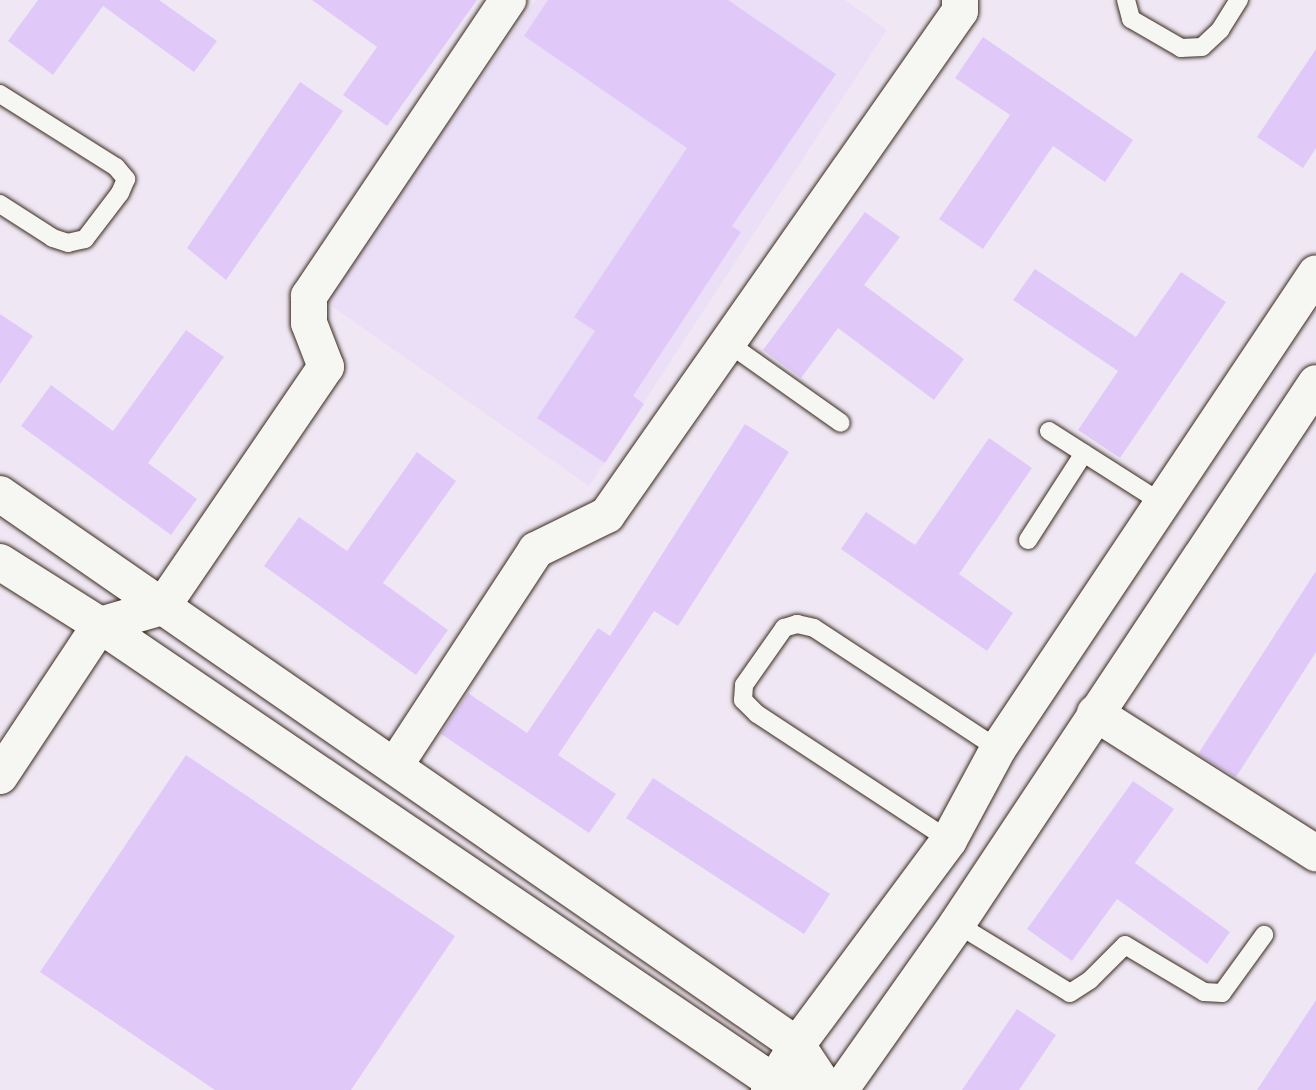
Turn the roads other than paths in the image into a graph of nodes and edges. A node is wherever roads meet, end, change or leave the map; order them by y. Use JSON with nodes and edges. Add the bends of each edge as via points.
{"nodes":[{"id":1,"x":508,"y":0,"type":"edge"},
{"id":2,"x":960,"y":0,"type":"edge"},
{"id":3,"x":1126,"y":0,"type":"edge"},
{"id":4,"x":1239,"y":0,"type":"edge"},
{"id":5,"x":0,"y":94,"type":"edge"},
{"id":6,"x":0,"y":204,"type":"edge"},
{"id":7,"x":1316,"y":273,"type":"edge"},
{"id":8,"x":728,"y":343,"type":"junction"},
{"id":9,"x":1316,"y":383,"type":"edge"},
{"id":10,"x":841,"y":423,"type":"dead end"},
{"id":11,"x":1049,"y":431,"type":"dead end"},
{"id":12,"x":1084,"y":453,"type":"junction"},
{"id":13,"x":0,"y":494,"type":"edge"},
{"id":14,"x":1162,"y":503,"type":"junction"},
{"id":15,"x":1028,"y":540,"type":"dead end"},
{"id":16,"x":0,"y":562,"type":"edge"},
{"id":17,"x":162,"y":607,"type":"junction"},
{"id":18,"x":100,"y":625,"type":"junction"},
{"id":19,"x":1095,"y":713,"type":"junction"},
{"id":20,"x":998,"y":749,"type":"junction"},
{"id":21,"x":396,"y":764,"type":"junction"},
{"id":22,"x":0,"y":776,"type":"edge"},
{"id":23,"x":949,"y":840,"type":"junction"},
{"id":24,"x":1316,"y":853,"type":"edge"},
{"id":25,"x":957,"y":924,"type":"junction"},
{"id":26,"x":1264,"y":935,"type":"dead end"},
{"id":27,"x":797,"y":1045,"type":"junction"},
{"id":28,"x":781,"y":1087,"type":"edge"},
{"id":29,"x":827,"y":1090,"type":"edge"},
{"id":30,"x":840,"y":1090,"type":"edge"}],
"edges":[{"from":1,"to":17,"type":"street","via":[[309,296],[309,323],[326,367]]},
{"from":2,"to":8,"type":"street","via":[[960,11]]},
{"from":3,"to":4,"type":"lane","via":[[1131,19],[1181,48],[1202,47]]},
{"from":5,"to":6,"type":"lane","via":[[116,167],[126,179],[85,239],[68,243]]},
{"from":7,"to":14,"type":"street"},
{"from":8,"to":10,"type":"lane"},
{"from":8,"to":21,"type":"street","via":[[607,515],[536,550]]},
{"from":9,"to":19,"type":"street"},
{"from":11,"to":12,"type":"lane"},
{"from":12,"to":14,"type":"lane"},
{"from":12,"to":15,"type":"lane"},
{"from":13,"to":17,"type":"street"},
{"from":14,"to":20,"type":"street"},
{"from":16,"to":18,"type":"street"},
{"from":17,"to":18,"type":"street"},
{"from":17,"to":21,"type":"street"},
{"from":18,"to":22,"type":"street"},
{"from":18,"to":28,"type":"street"},
{"from":19,"to":24,"type":"street"},
{"from":19,"to":25,"type":"street"},
{"from":20,"to":23,"type":"street"},
{"from":20,"to":23,"type":"lane","via":[[814,628],[784,628],[744,685],[743,700],[757,714]]},
{"from":21,"to":27,"type":"street"},
{"from":23,"to":27,"type":"street"},
{"from":25,"to":26,"type":"lane","via":[[1070,993],[1125,945],[1204,992],[1222,993]]},
{"from":25,"to":30,"type":"street"},
{"from":27,"to":28,"type":"street"},
{"from":27,"to":29,"type":"street"}]}
